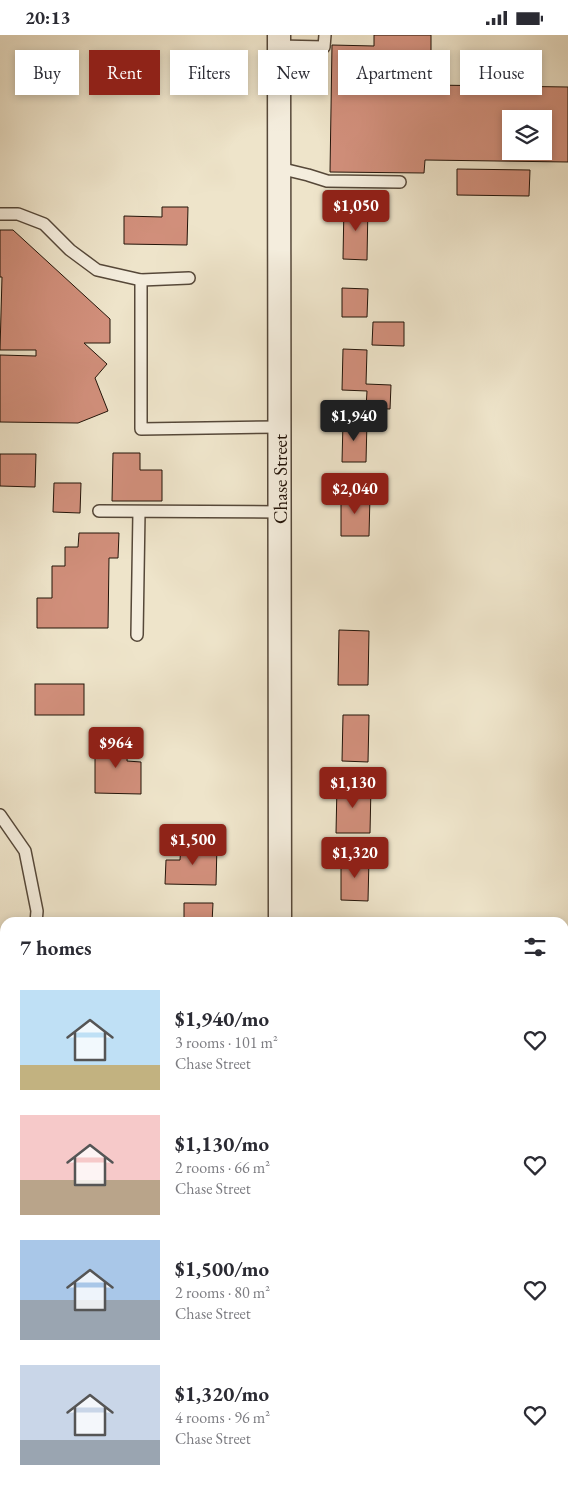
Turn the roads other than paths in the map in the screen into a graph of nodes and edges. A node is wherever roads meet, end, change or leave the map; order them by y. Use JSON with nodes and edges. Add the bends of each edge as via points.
{"nodes":[{"id":1,"x":325,"y":35,"type":"edge"},
{"id":2,"x":279,"y":41,"type":"edge"},
{"id":3,"x":279,"y":168,"type":"junction"},
{"id":4,"x":400,"y":182,"type":"dead end"},
{"id":5,"x":0,"y":213,"type":"edge"},
{"id":6,"x":189,"y":278,"type":"dead end"},
{"id":7,"x":141,"y":280,"type":"junction"},
{"id":8,"x":280,"y":427,"type":"junction"},
{"id":9,"x":99,"y":511,"type":"dead end"},
{"id":10,"x":139,"y":512,"type":"junction"},
{"id":11,"x":280,"y":512,"type":"junction"},
{"id":12,"x":137,"y":635,"type":"dead end"},
{"id":13,"x":0,"y":815,"type":"edge"},
{"id":14,"x":36,"y":917,"type":"edge"},
{"id":15,"x":280,"y":917,"type":"edge"}],
"edges":[{"from":1,"to":2,"type":"lane","via":[[324,47]]},
{"from":2,"to":3,"type":"street","name":"Chase Street"},
{"from":3,"to":4,"type":"lane","via":[[327,181]]},
{"from":3,"to":8,"type":"street","name":"Chase Street"},
{"from":5,"to":7,"type":"lane","via":[[18,214],[44,224],[70,250],[97,270]]},
{"from":6,"to":7,"type":"lane"},
{"from":7,"to":8,"type":"lane","via":[[141,429]]},
{"from":8,"to":11,"type":"street","name":"Chase Street"},
{"from":9,"to":10,"type":"lane"},
{"from":10,"to":11,"type":"lane"},
{"from":10,"to":12,"type":"lane"},
{"from":11,"to":15,"type":"street","name":"Chase Street"},
{"from":13,"to":14,"type":"lane","via":[[25,851]]}]}
